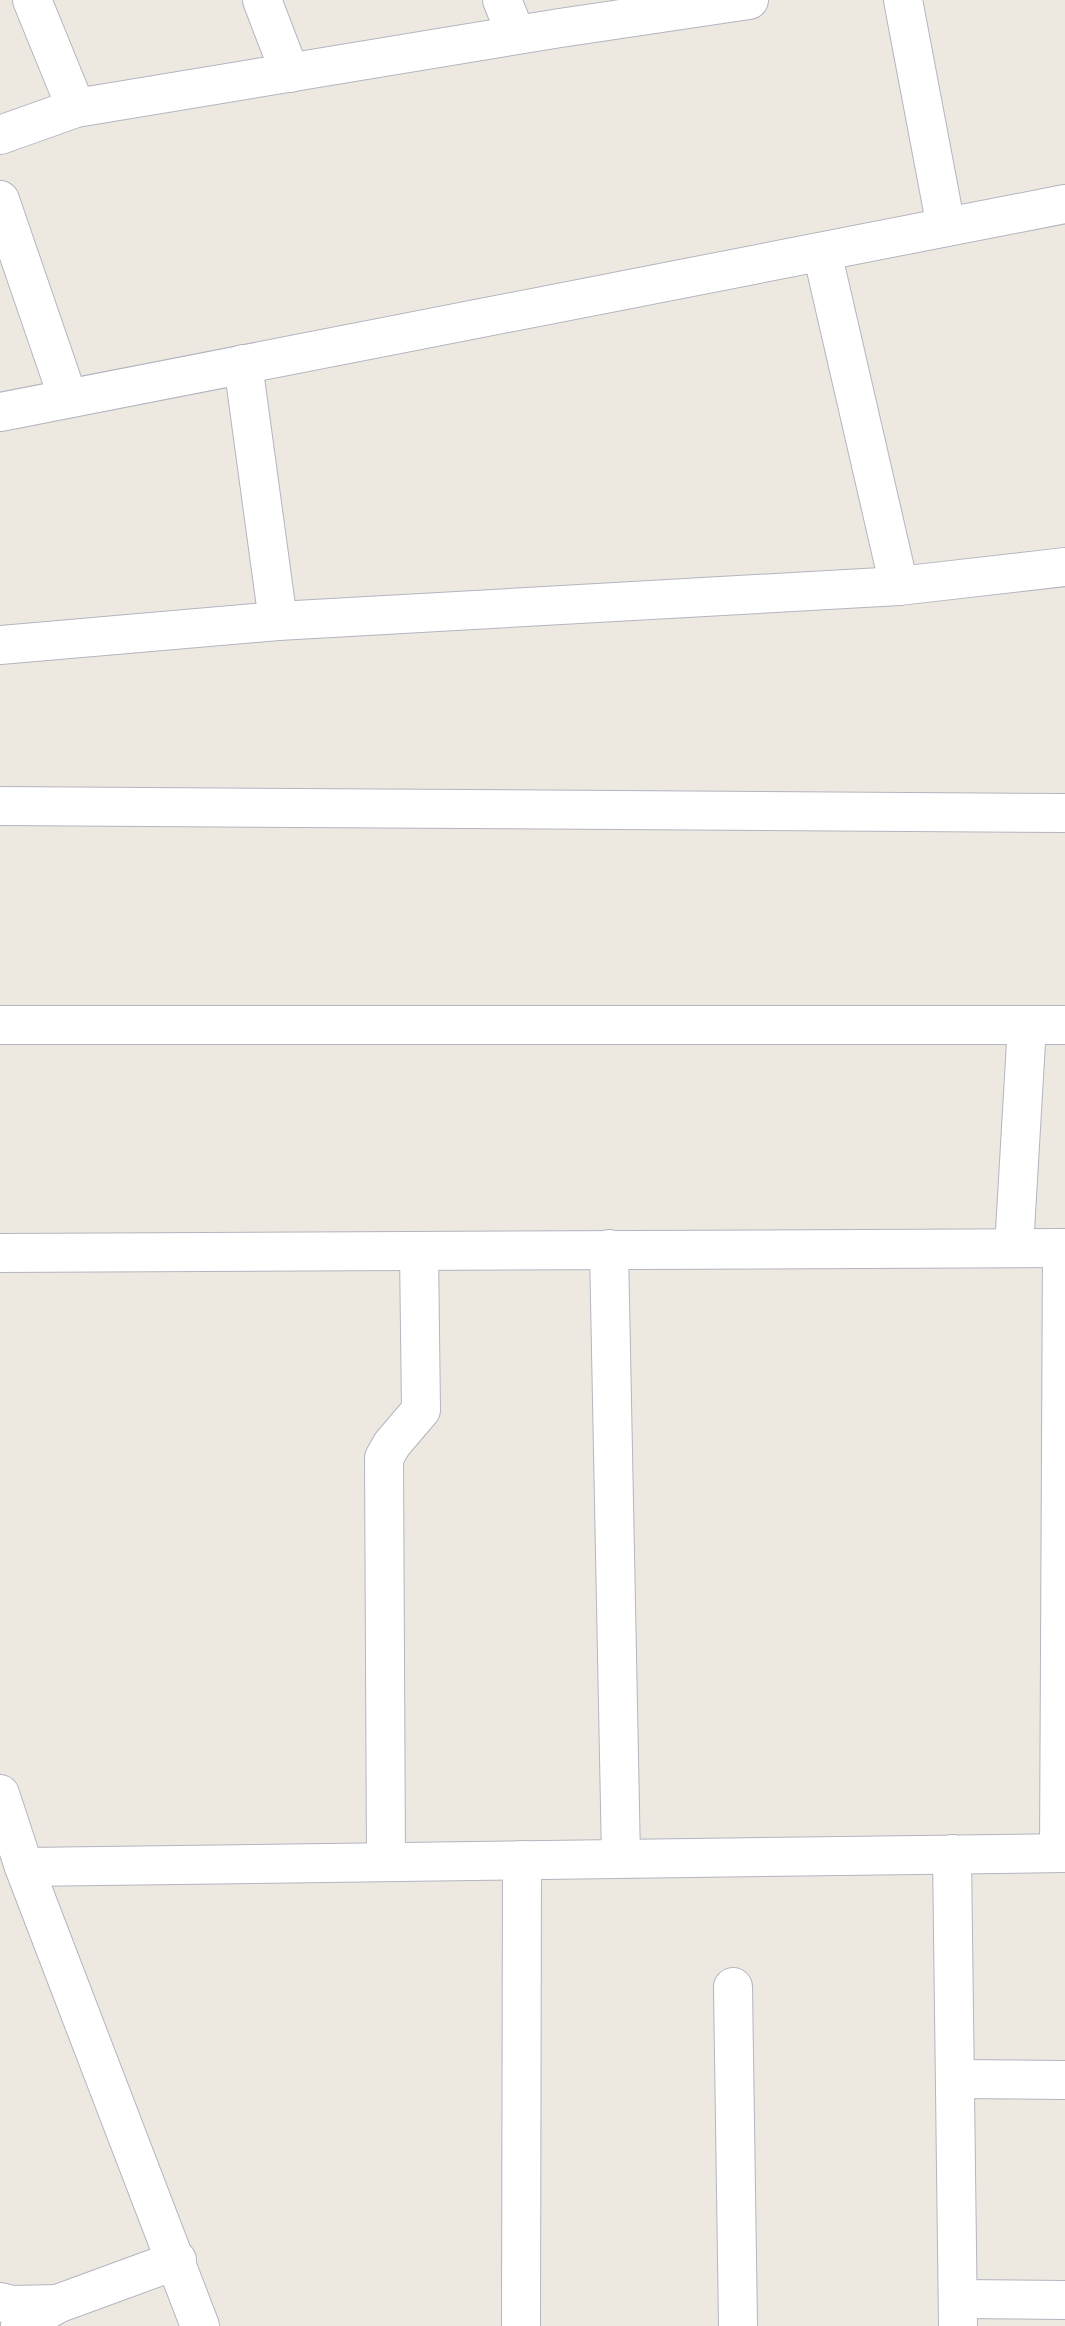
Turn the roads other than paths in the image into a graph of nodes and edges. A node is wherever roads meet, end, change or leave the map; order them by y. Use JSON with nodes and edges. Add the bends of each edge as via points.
{"nodes":[{"id":1,"x":32,"y":0,"type":"edge"},
{"id":2,"x":262,"y":0,"type":"edge"},
{"id":3,"x":502,"y":0,"type":"edge"},
{"id":4,"x":750,"y":0,"type":"edge"},
{"id":5,"x":903,"y":0,"type":"edge"},
{"id":6,"x":516,"y":35,"type":"junction"},
{"id":7,"x":290,"y":73,"type":"junction"},
{"id":8,"x":76,"y":108,"type":"junction"},
{"id":9,"x":0,"y":135,"type":"edge"},
{"id":10,"x":0,"y":200,"type":"edge"},
{"id":11,"x":1065,"y":204,"type":"edge"},
{"id":12,"x":946,"y":227,"type":"junction"},
{"id":13,"x":822,"y":252,"type":"junction"},
{"id":14,"x":243,"y":364,"type":"junction"},
{"id":15,"x":68,"y":398,"type":"junction"},
{"id":16,"x":0,"y":412,"type":"edge"},
{"id":17,"x":1065,"y":567,"type":"edge"},
{"id":18,"x":899,"y":586,"type":"junction"},
{"id":19,"x":278,"y":621,"type":"junction"},
{"id":20,"x":0,"y":645,"type":"edge"},
{"id":21,"x":0,"y":806,"type":"edge"},
{"id":22,"x":1065,"y":813,"type":"edge"},
{"id":23,"x":0,"y":1025,"type":"edge"},
{"id":24,"x":1027,"y":1025,"type":"junction"},
{"id":25,"x":1065,"y":1025,"type":"edge"},
{"id":26,"x":1014,"y":1248,"type":"junction"},
{"id":27,"x":1064,"y":1248,"type":"edge"},
{"id":28,"x":609,"y":1249,"type":"junction"},
{"id":29,"x":419,"y":1251,"type":"junction"},
{"id":30,"x":0,"y":1253,"type":"edge"},
{"id":31,"x":0,"y":1794,"type":"edge"},
{"id":32,"x":1062,"y":1853,"type":"edge"},
{"id":33,"x":952,"y":1854,"type":"junction"},
{"id":34,"x":621,"y":1858,"type":"junction"},
{"id":35,"x":522,"y":1860,"type":"junction"},
{"id":36,"x":386,"y":1862,"type":"junction"},
{"id":37,"x":24,"y":1867,"type":"junction"},
{"id":38,"x":733,"y":1987,"type":"dead end"},
{"id":39,"x":955,"y":2079,"type":"junction"},
{"id":40,"x":1065,"y":2080,"type":"edge"},
{"id":41,"x":177,"y":2260,"type":"junction"},
{"id":42,"x":1065,"y":2300,"type":"edge"},
{"id":43,"x":0,"y":2302,"type":"edge"},
{"id":44,"x":57,"y":2304,"type":"junction"},
{"id":45,"x":958,"y":2313,"type":"edge"},
{"id":46,"x":20,"y":2326,"type":"edge"},
{"id":47,"x":200,"y":2326,"type":"edge"},
{"id":48,"x":521,"y":2326,"type":"edge"},
{"id":49,"x":738,"y":2326,"type":"edge"}],
"edges":[{"from":1,"to":8,"type":"street"},
{"from":2,"to":7,"type":"street"},
{"from":3,"to":6,"type":"street"},
{"from":4,"to":6,"type":"street"},
{"from":5,"to":12,"type":"street"},
{"from":6,"to":7,"type":"street"},
{"from":7,"to":8,"type":"street"},
{"from":8,"to":9,"type":"street"},
{"from":10,"to":15,"type":"street"},
{"from":11,"to":12,"type":"street"},
{"from":12,"to":13,"type":"street"},
{"from":13,"to":14,"type":"street"},
{"from":13,"to":18,"type":"street"},
{"from":14,"to":15,"type":"street"},
{"from":14,"to":19,"type":"street"},
{"from":15,"to":16,"type":"street"},
{"from":17,"to":18,"type":"street"},
{"from":18,"to":19,"type":"street"},
{"from":19,"to":20,"type":"street"},
{"from":21,"to":22,"type":"street"},
{"from":23,"to":24,"type":"street"},
{"from":24,"to":25,"type":"street"},
{"from":24,"to":26,"type":"street"},
{"from":26,"to":27,"type":"street"},
{"from":26,"to":28,"type":"street"},
{"from":27,"to":32,"type":"street"},
{"from":28,"to":29,"type":"street"},
{"from":28,"to":34,"type":"street"},
{"from":29,"to":30,"type":"street"},
{"from":29,"to":36,"type":"street","via":[[421,1410],[384,1458]]},
{"from":31,"to":37,"type":"street"},
{"from":32,"to":33,"type":"street"},
{"from":33,"to":34,"type":"street"},
{"from":33,"to":39,"type":"street"},
{"from":34,"to":35,"type":"street"},
{"from":35,"to":36,"type":"street"},
{"from":35,"to":48,"type":"street"},
{"from":36,"to":37,"type":"street"},
{"from":37,"to":41,"type":"street"},
{"from":38,"to":49,"type":"street"},
{"from":39,"to":40,"type":"street"},
{"from":39,"to":45,"type":"street"},
{"from":41,"to":44,"type":"street"},
{"from":41,"to":47,"type":"street"},
{"from":42,"to":45,"type":"street"},
{"from":43,"to":44,"type":"street"},
{"from":44,"to":46,"type":"street"}]}
